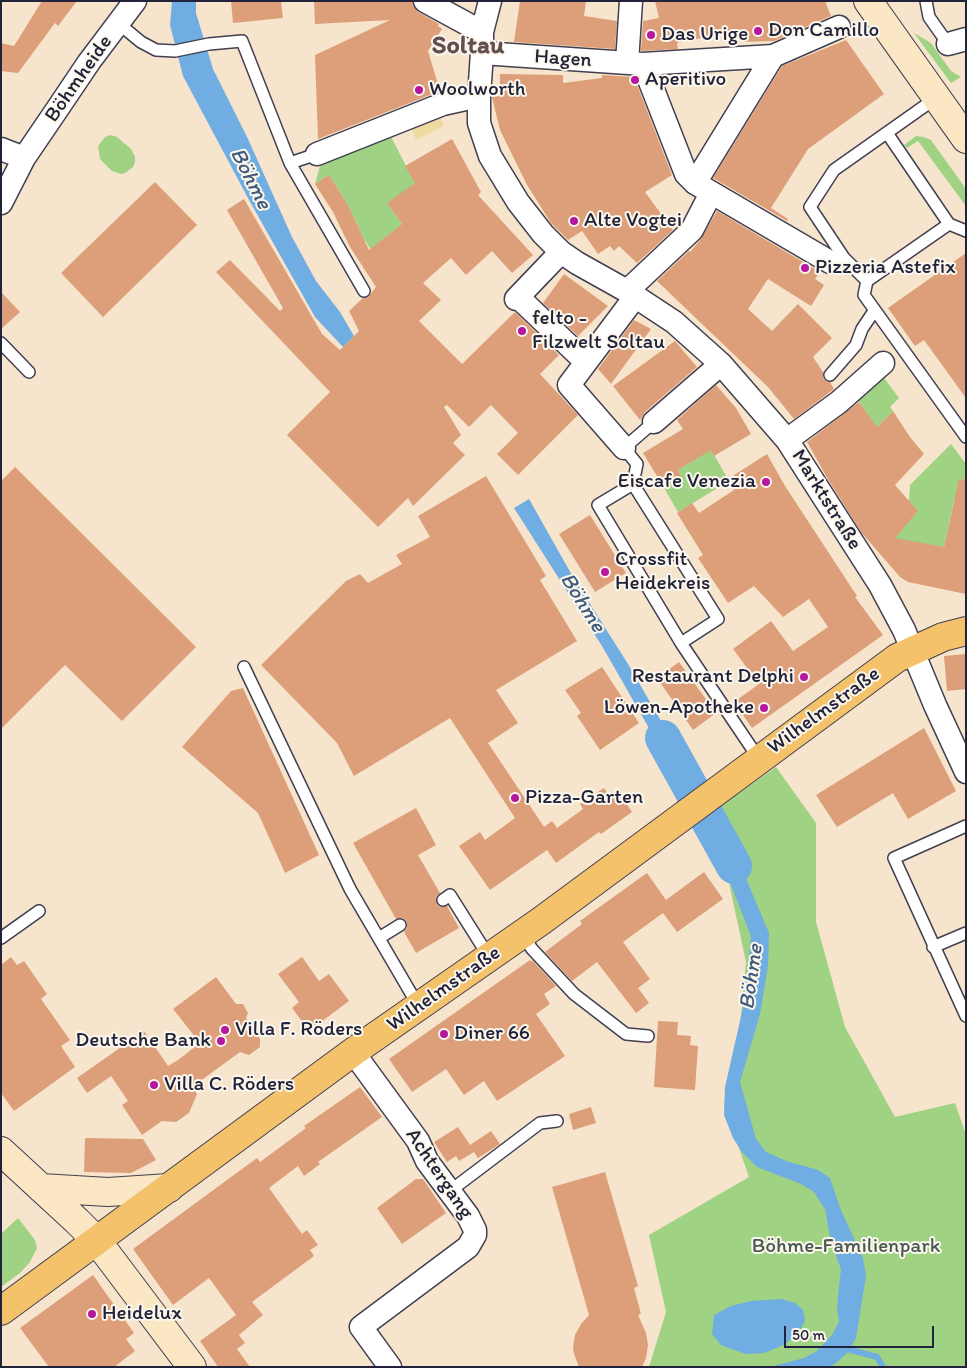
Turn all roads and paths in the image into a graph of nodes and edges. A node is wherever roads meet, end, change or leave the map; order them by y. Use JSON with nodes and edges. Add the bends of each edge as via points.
{"nodes":[{"id":1,"x":136,"y":1,"type":"edge"},
{"id":2,"x":425,"y":1,"type":"edge"},
{"id":3,"x":490,"y":1,"type":"edge"},
{"id":4,"x":631,"y":1,"type":"edge"},
{"id":5,"x":868,"y":1,"type":"edge"},
{"id":6,"x":926,"y":1,"type":"edge"},
{"id":7,"x":118,"y":23,"type":"junction"},
{"id":8,"x":839,"y":27,"type":"dead end"},
{"id":9,"x":957,"y":41,"type":"edge"},
{"id":10,"x":482,"y":43,"type":"junction"},
{"id":11,"x":773,"y":56,"type":"junction"},
{"id":12,"x":635,"y":63,"type":"junction"},
{"id":13,"x":479,"y":96,"type":"junction"},
{"id":14,"x":936,"y":98,"type":"junction"},
{"id":15,"x":887,"y":133,"type":"junction"},
{"id":16,"x":966,"y":139,"type":"edge"},
{"id":17,"x":1,"y":149,"type":"edge"},
{"id":18,"x":317,"y":154,"type":"joint"},
{"id":19,"x":24,"y":158,"type":"junction"},
{"id":20,"x":290,"y":164,"type":"junction"},
{"id":21,"x":703,"y":188,"type":"junction"},
{"id":22,"x":1,"y":203,"type":"edge"},
{"id":23,"x":950,"y":224,"type":"junction"},
{"id":24,"x":966,"y":231,"type":"edge"},
{"id":25,"x":561,"y":252,"type":"junction"},
{"id":26,"x":830,"y":262,"type":"dead end"},
{"id":27,"x":867,"y":281,"type":"junction"},
{"id":28,"x":364,"y":291,"type":"dead end"},
{"id":29,"x":631,"y":294,"type":"junction"},
{"id":30,"x":874,"y":311,"type":"junction"},
{"id":31,"x":1,"y":343,"type":"edge"},
{"id":32,"x":586,"y":362,"type":"junction"},
{"id":33,"x":883,"y":363,"type":"dead end"},
{"id":34,"x":721,"y":364,"type":"junction"},
{"id":35,"x":29,"y":372,"type":"dead end"},
{"id":36,"x":830,"y":375,"type":"dead end"},
{"id":37,"x":654,"y":422,"type":"joint"},
{"id":38,"x":966,"y":437,"type":"edge"},
{"id":39,"x":788,"y":440,"type":"junction"},
{"id":40,"x":624,"y":448,"type":"junction"},
{"id":41,"x":633,"y":484,"type":"junction"},
{"id":42,"x":966,"y":631,"type":"edge"},
{"id":43,"x":681,"y":643,"type":"junction"},
{"id":44,"x":913,"y":649,"type":"junction"},
{"id":45,"x":244,"y":667,"type":"dead end"},
{"id":46,"x":759,"y":759,"type":"junction"},
{"id":47,"x":966,"y":772,"type":"edge"},
{"id":48,"x":966,"y":826,"type":"edge"},
{"id":49,"x":443,"y":900,"type":"dead end"},
{"id":50,"x":39,"y":912,"type":"dead end"},
{"id":51,"x":400,"y":925,"type":"dead end"},
{"id":52,"x":966,"y":933,"type":"edge"},
{"id":53,"x":522,"y":934,"type":"junction"},
{"id":54,"x":1,"y":938,"type":"edge"},
{"id":55,"x":380,"y":938,"type":"junction"},
{"id":56,"x":933,"y":948,"type":"junction"},
{"id":57,"x":489,"y":957,"type":"junction"},
{"id":58,"x":419,"y":1006,"type":"junction"},
{"id":59,"x":966,"y":1016,"type":"edge"},
{"id":60,"x":648,"y":1036,"type":"dead end"},
{"id":61,"x":353,"y":1052,"type":"junction"},
{"id":62,"x":557,"y":1121,"type":"dead end"},
{"id":63,"x":1,"y":1151,"type":"edge"},
{"id":64,"x":41,"y":1188,"type":"junction"},
{"id":65,"x":169,"y":1188,"type":"junction"},
{"id":66,"x":450,"y":1192,"type":"junction"},
{"id":67,"x":97,"y":1241,"type":"junction"},
{"id":68,"x":1,"y":1312,"type":"edge"},
{"id":69,"x":192,"y":1367,"type":"edge"},
{"id":70,"x":390,"y":1367,"type":"edge"}],
"edges":[{"from":1,"to":7,"type":"street","name":"Böhmheide"},
{"from":2,"to":10,"type":"street"},
{"from":3,"to":10,"type":"street","name":"Marktstraße"},
{"from":4,"to":12,"type":"street"},
{"from":5,"to":14,"type":"main road"},
{"from":6,"to":9,"type":"lane","via":[[930,17]]},
{"from":7,"to":19,"type":"street","name":"Böhmheide"},
{"from":7,"to":20,"type":"lane","via":[[156,50],[175,51],[242,41]]},
{"from":8,"to":11,"type":"street","name":"Hagen"},
{"from":10,"to":12,"type":"street","name":"Hagen"},
{"from":10,"to":13,"type":"street","name":"Marktstraße"},
{"from":11,"to":12,"type":"street","name":"Hagen"},
{"from":11,"to":21,"type":"street"},
{"from":12,"to":21,"type":"street","via":[[686,174]]},
{"from":13,"to":18,"type":"street","via":[[443,104]]},
{"from":13,"to":25,"type":"street","name":"Marktstraße","via":[[479,123],[490,156],[518,202]]},
{"from":14,"to":15,"type":"lane"},
{"from":14,"to":16,"type":"main road"},
{"from":15,"to":23,"type":"lane"},
{"from":15,"to":27,"type":"lane","via":[[834,170],[810,207],[844,258]]},
{"from":17,"to":19,"type":"street"},
{"from":18,"to":20,"type":"lane"},
{"from":19,"to":22,"type":"street","name":"Böhmheide"},
{"from":20,"to":28,"type":"lane"},
{"from":21,"to":26,"type":"street"},
{"from":21,"to":29,"type":"street","via":[[692,230]]},
{"from":23,"to":24,"type":"lane"},
{"from":23,"to":27,"type":"lane"},
{"from":25,"to":29,"type":"street","name":"Marktstraße"},
{"from":25,"to":32,"type":"street","via":[[517,298]]},
{"from":27,"to":30,"type":"lane","via":[[864,296]]},
{"from":29,"to":32,"type":"street"},
{"from":29,"to":34,"type":"street","name":"Marktstraße","via":[[674,322]]},
{"from":30,"to":36,"type":"lane","via":[[856,345]]},
{"from":30,"to":38,"type":"lane"},
{"from":31,"to":35,"type":"lane"},
{"from":32,"to":40,"type":"street","via":[[569,385]]},
{"from":33,"to":39,"type":"street","via":[[839,402]]},
{"from":34,"to":37,"type":"street"},
{"from":34,"to":39,"type":"street","name":"Marktstraße"},
{"from":37,"to":40,"type":"lane"},
{"from":39,"to":44,"type":"street","name":"Marktstraße","via":[[880,585]]},
{"from":40,"to":41,"type":"lane","via":[[637,464]]},
{"from":41,"to":43,"type":"lane","via":[[598,505]]},
{"from":41,"to":43,"type":"lane","via":[[718,619]]},
{"from":42,"to":44,"type":"main road","name":"Wilhelmstraße"},
{"from":43,"to":46,"type":"lane"},
{"from":44,"to":46,"type":"main road","name":"Wilhelmstraße"},
{"from":44,"to":47,"type":"street","name":"Marktstraße"},
{"from":45,"to":55,"type":"lane","via":[[350,889]]},
{"from":46,"to":53,"type":"main road","name":"Wilhelmstraße"},
{"from":48,"to":56,"type":"lane","via":[[894,858]]},
{"from":49,"to":57,"type":"lane","via":[[450,895]]},
{"from":50,"to":54,"type":"lane"},
{"from":51,"to":55,"type":"lane"},
{"from":52,"to":56,"type":"lane"},
{"from":53,"to":57,"type":"main road","name":"Wilhelmstraße"},
{"from":53,"to":60,"type":"lane","via":[[574,994],[626,1034]]},
{"from":55,"to":58,"type":"lane"},
{"from":56,"to":59,"type":"lane"},
{"from":57,"to":58,"type":"main road","name":"Wilhelmstraße"},
{"from":58,"to":61,"type":"main road","name":"Wilhelmstraße"},
{"from":61,"to":65,"type":"main road","name":"Wilhelmstraße"},
{"from":61,"to":66,"type":"street","name":"Achtergang","via":[[418,1141],[427,1161]]},
{"from":62,"to":66,"type":"lane","via":[[540,1124]]},
{"from":63,"to":64,"type":"main road"},
{"from":64,"to":65,"type":"main road","via":[[108,1192]]},
{"from":64,"to":67,"type":"main road"},
{"from":65,"to":67,"type":"main road","name":"Wilhelmstraße"},
{"from":66,"to":70,"type":"street","name":"Achtergang","via":[[473,1224],[473,1241],[361,1327]]},
{"from":67,"to":68,"type":"main road","name":"Wilhelmstraße"},
{"from":67,"to":69,"type":"main road"}]}
